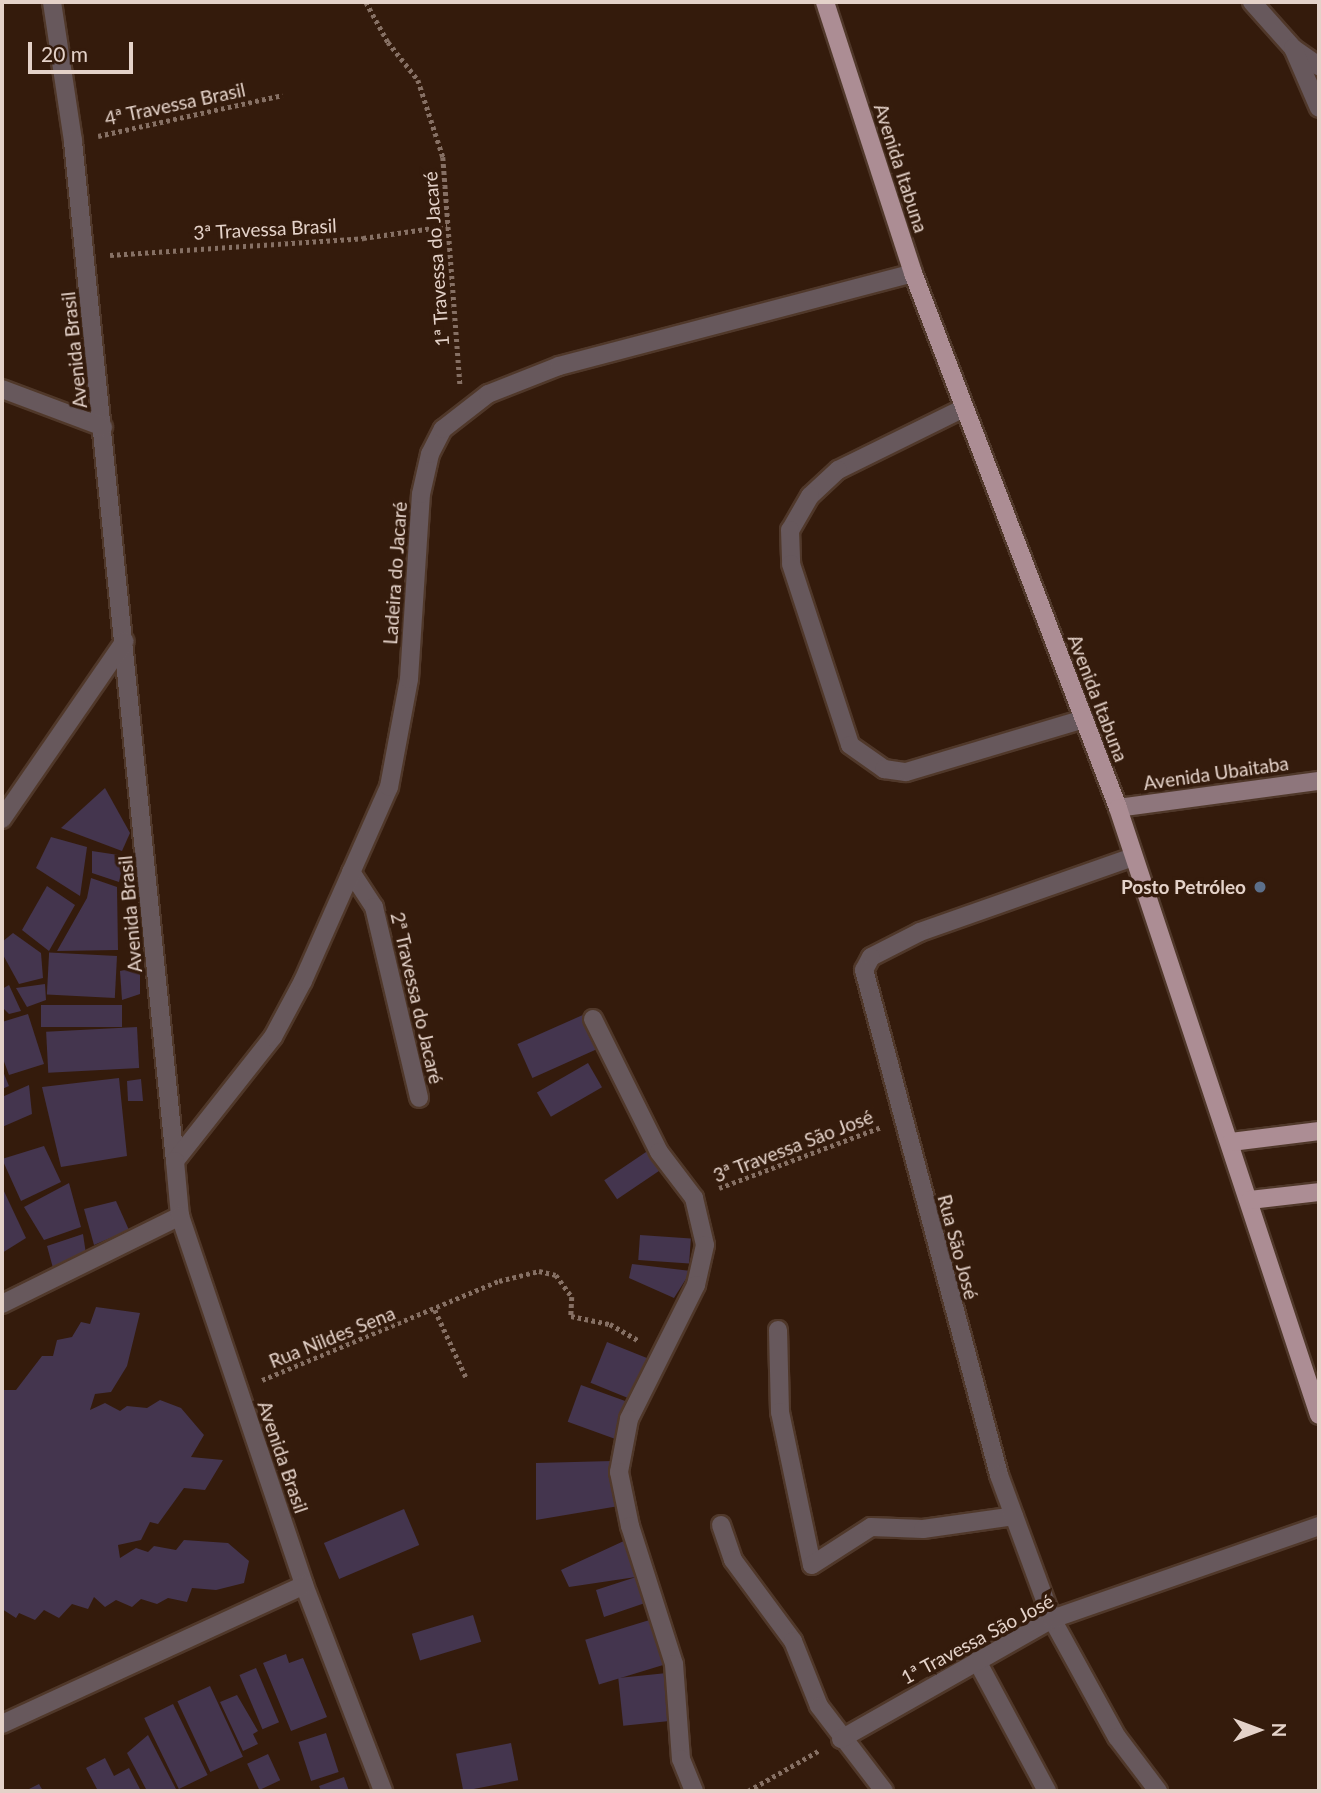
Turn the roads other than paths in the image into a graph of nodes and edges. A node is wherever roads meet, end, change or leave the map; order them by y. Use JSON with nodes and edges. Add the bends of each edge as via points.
{"nodes":[{"id":1,"x":52,"y":2,"type":"edge"},
{"id":2,"x":825,"y":2,"type":"edge"},
{"id":3,"x":1252,"y":2,"type":"edge"},
{"id":4,"x":1293,"y":48,"type":"junction"},
{"id":5,"x":1319,"y":66,"type":"edge"},
{"id":6,"x":1319,"y":108,"type":"edge"},
{"id":7,"x":913,"y":273,"type":"junction"},
{"id":8,"x":2,"y":389,"type":"edge"},
{"id":9,"x":964,"y":408,"type":"junction"},
{"id":10,"x":103,"y":427,"type":"junction"},
{"id":11,"x":125,"y":641,"type":"junction"},
{"id":12,"x":1083,"y":719,"type":"junction"},
{"id":13,"x":1319,"y":781,"type":"edge"},
{"id":14,"x":1118,"y":807,"type":"junction"},
{"id":15,"x":2,"y":819,"type":"edge"},
{"id":16,"x":1133,"y":858,"type":"junction"},
{"id":17,"x":351,"y":872,"type":"junction"},
{"id":18,"x":593,"y":1019,"type":"dead end"},
{"id":19,"x":419,"y":1098,"type":"dead end"},
{"id":20,"x":1319,"y":1131,"type":"edge"},
{"id":21,"x":1231,"y":1142,"type":"junction"},
{"id":22,"x":175,"y":1161,"type":"junction"},
{"id":23,"x":1319,"y":1192,"type":"edge"},
{"id":24,"x":1250,"y":1200,"type":"junction"},
{"id":25,"x":180,"y":1216,"type":"junction"},
{"id":26,"x":2,"y":1304,"type":"edge"},
{"id":27,"x":778,"y":1330,"type":"dead end"},
{"id":28,"x":1319,"y":1415,"type":"edge"},
{"id":29,"x":1014,"y":1516,"type":"junction"},
{"id":30,"x":721,"y":1525,"type":"dead end"},
{"id":31,"x":1319,"y":1526,"type":"edge"},
{"id":32,"x":304,"y":1585,"type":"junction"},
{"id":33,"x":1052,"y":1619,"type":"junction"},
{"id":34,"x":977,"y":1661,"type":"junction"},
{"id":35,"x":2,"y":1724,"type":"edge"},
{"id":36,"x":841,"y":1739,"type":"junction"},
{"id":37,"x":383,"y":1791,"type":"edge"},
{"id":38,"x":694,"y":1791,"type":"edge"},
{"id":39,"x":884,"y":1791,"type":"edge"},
{"id":40,"x":1047,"y":1791,"type":"edge"},
{"id":41,"x":1158,"y":1791,"type":"edge"}],
"edges":[{"from":1,"to":10,"type":"street","name":"Avenida Brasil","via":[[73,141]]},
{"from":2,"to":7,"type":"main road","name":"Avenida Itabuna"},
{"from":3,"to":4,"type":"street"},
{"from":4,"to":5,"type":"street"},
{"from":4,"to":6,"type":"street"},
{"from":7,"to":9,"type":"main road","name":"Avenida Itabuna"},
{"from":7,"to":17,"type":"street","name":"Ladeira do Jacaré","via":[[559,366],[488,394],[443,429],[429,454],[421,494],[409,679],[388,787]]},
{"from":8,"to":10,"type":"street"},
{"from":9,"to":12,"type":"main road","name":"Avenida Itabuna"},
{"from":9,"to":12,"type":"street","via":[[838,470],[810,496],[790,530],[791,564],[850,745],[884,769],[906,772]]},
{"from":10,"to":11,"type":"street","name":"Avenida Brasil"},
{"from":11,"to":15,"type":"street"},
{"from":11,"to":22,"type":"street","name":"Avenida Brasil"},
{"from":12,"to":14,"type":"main road","name":"Avenida Itabuna"},
{"from":13,"to":14,"type":"main road","name":"Avenida Ubaitaba"},
{"from":14,"to":16,"type":"main road","name":"Avenida Itabuna"},
{"from":16,"to":21,"type":"main road","name":"Avenida Itabuna"},
{"from":16,"to":29,"type":"street","name":"Rua São José","via":[[920,932],[870,957],[864,970]]},
{"from":17,"to":19,"type":"street","name":"2ª Travessa do Jacaré","via":[[374,907]]},
{"from":17,"to":22,"type":"street","name":"Ladeira do Jacaré","via":[[303,981],[272,1037]]},
{"from":18,"to":38,"type":"street","via":[[659,1152],[694,1198],[705,1245],[696,1285],[629,1419],[620,1472],[630,1526],[674,1664],[681,1759]]},
{"from":20,"to":21,"type":"main road"},
{"from":21,"to":24,"type":"main road","name":"Avenida Itabuna"},
{"from":22,"to":25,"type":"street","name":"Avenida Brasil"},
{"from":23,"to":24,"type":"main road"},
{"from":24,"to":28,"type":"main road","name":"Avenida Itabuna"},
{"from":25,"to":26,"type":"street"},
{"from":25,"to":32,"type":"street","name":"Avenida Brasil"},
{"from":27,"to":29,"type":"street","via":[[780,1412],[812,1565],[870,1527],[923,1529]]},
{"from":29,"to":33,"type":"street","name":"Rua São José"},
{"from":30,"to":36,"type":"street","via":[[733,1560],[793,1642],[819,1706]]},
{"from":31,"to":33,"type":"street","name":"1ª Travessa São José"},
{"from":32,"to":35,"type":"street"},
{"from":32,"to":37,"type":"street","name":"Avenida Brasil"},
{"from":33,"to":34,"type":"street","name":"1ª Travessa São José"},
{"from":33,"to":41,"type":"street","name":"Rua São José","via":[[1117,1737]]},
{"from":34,"to":36,"type":"street","name":"1ª Travessa São José"},
{"from":34,"to":40,"type":"street"},
{"from":36,"to":39,"type":"street"}]}
